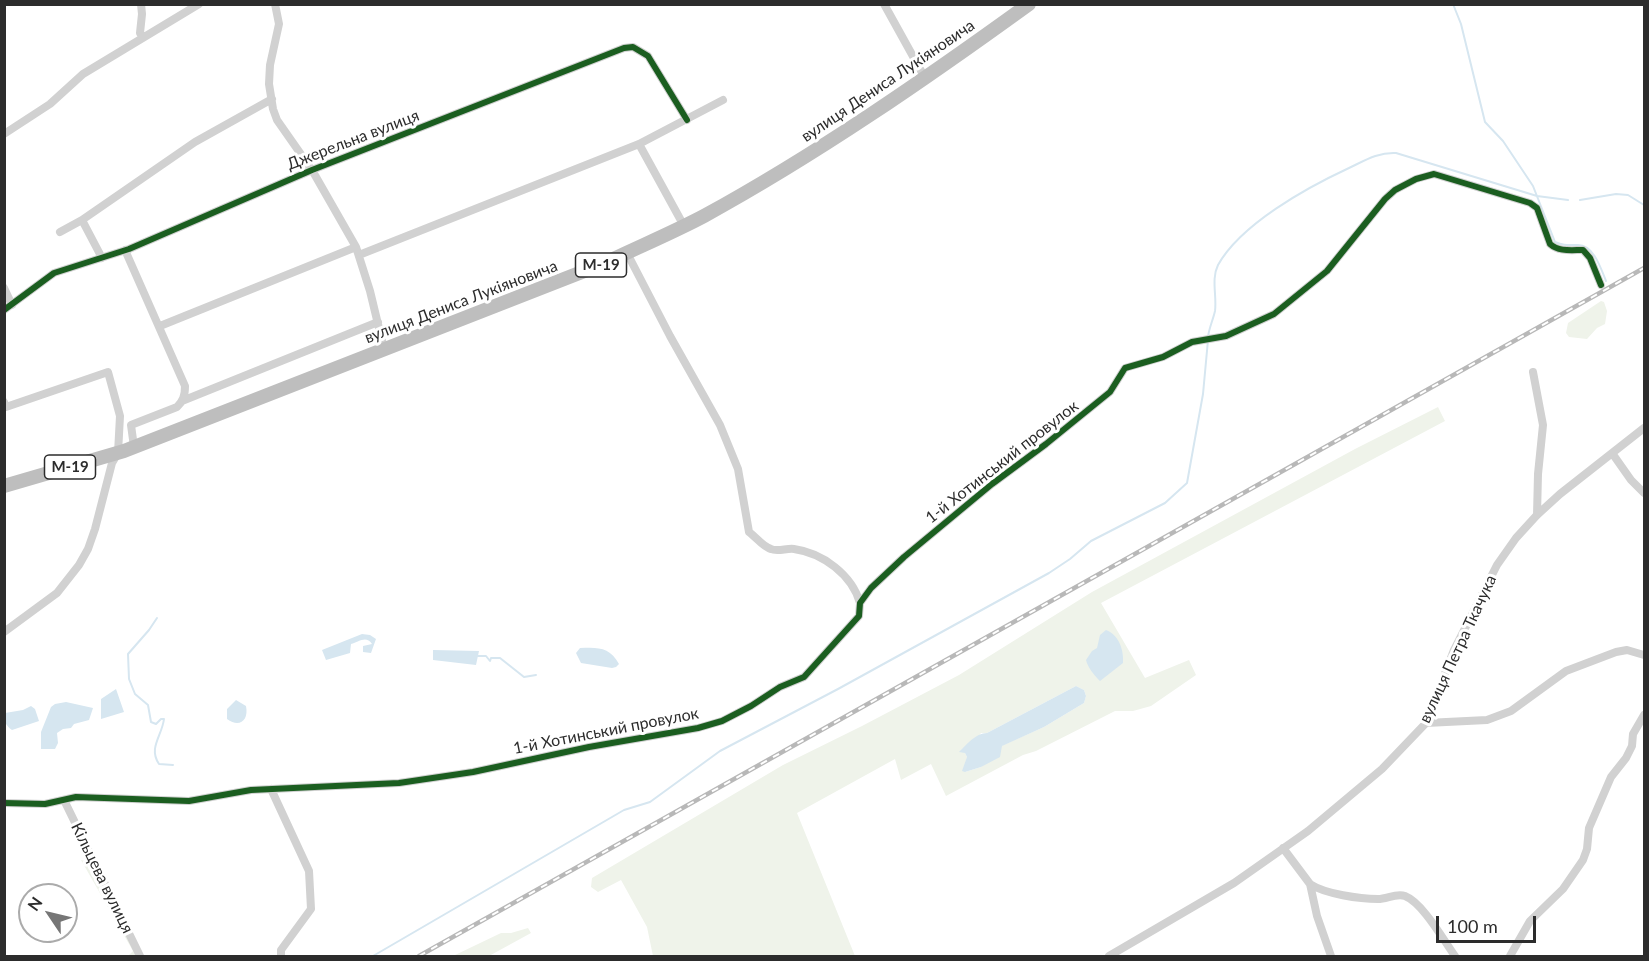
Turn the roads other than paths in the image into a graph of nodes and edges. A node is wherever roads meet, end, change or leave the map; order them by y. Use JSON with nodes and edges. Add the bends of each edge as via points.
{"nodes":[{"id":1,"x":141,"y":4,"type":"edge"},
{"id":2,"x":199,"y":4,"type":"edge"},
{"id":3,"x":275,"y":4,"type":"edge"},
{"id":4,"x":884,"y":4,"type":"edge"},
{"id":5,"x":1029,"y":4,"type":"edge"},
{"id":6,"x":143,"y":37,"type":"junction"},
{"id":7,"x":926,"y":78,"type":"junction"},
{"id":8,"x":272,"y":99,"type":"junction"},
{"id":9,"x":723,"y":100,"type":"dead end"},
{"id":10,"x":687,"y":120,"type":"junction"},
{"id":11,"x":4,"y":134,"type":"edge"},
{"id":12,"x":639,"y":144,"type":"junction"},
{"id":13,"x":312,"y":170,"type":"junction"},
{"id":14,"x":82,"y":220,"type":"junction"},
{"id":15,"x":684,"y":226,"type":"junction"},
{"id":16,"x":60,"y":232,"type":"dead end"},
{"id":17,"x":126,"y":250,"type":"junction"},
{"id":18,"x":357,"y":251,"type":"junction"},
{"id":19,"x":627,"y":253,"type":"junction"},
{"id":20,"x":102,"y":258,"type":"junction"},
{"id":21,"x":1601,"y":285,"type":"dead end"},
{"id":22,"x":4,"y":288,"type":"edge"},
{"id":23,"x":12,"y":305,"type":"junction"},
{"id":24,"x":4,"y":310,"type":"edge"},
{"id":25,"x":378,"y":322,"type":"junction"},
{"id":26,"x":159,"y":326,"type":"junction"},
{"id":27,"x":384,"y":350,"type":"junction"},
{"id":28,"x":1533,"y":372,"type":"dead end"},
{"id":29,"x":182,"y":401,"type":"junction"},
{"id":30,"x":4,"y":402,"type":"edge"},
{"id":31,"x":1644,"y":428,"type":"edge"},
{"id":32,"x":134,"y":447,"type":"junction"},
{"id":33,"x":118,"y":453,"type":"junction"},
{"id":34,"x":1612,"y":453,"type":"junction"},
{"id":35,"x":4,"y":486,"type":"edge"},
{"id":36,"x":1644,"y":493,"type":"edge"},
{"id":37,"x":1537,"y":515,"type":"junction"},
{"id":38,"x":860,"y":603,"type":"junction"},
{"id":39,"x":4,"y":632,"type":"edge"},
{"id":40,"x":1644,"y":655,"type":"edge"},
{"id":41,"x":1644,"y":715,"type":"edge"},
{"id":42,"x":1426,"y":723,"type":"junction"},
{"id":43,"x":271,"y":789,"type":"junction"},
{"id":44,"x":64,"y":800,"type":"junction"},
{"id":45,"x":4,"y":803,"type":"edge"},
{"id":46,"x":1283,"y":848,"type":"junction"},
{"id":47,"x":1310,"y":884,"type":"junction"},
{"id":48,"x":1110,"y":956,"type":"edge"},
{"id":49,"x":1331,"y":956,"type":"edge"},
{"id":50,"x":140,"y":957,"type":"edge"},
{"id":51,"x":281,"y":957,"type":"edge"},
{"id":52,"x":1455,"y":957,"type":"edge"},
{"id":53,"x":1510,"y":957,"type":"edge"}],
"edges":[{"from":1,"to":6,"type":"street"},
{"from":2,"to":6,"type":"street"},
{"from":3,"to":8,"type":"street","via":[[279,24],[270,64]]},
{"from":4,"to":7,"type":"street"},
{"from":5,"to":7,"type":"highway","name":"вулиця Дениса Лукіяновича","number":"М-19"},
{"from":6,"to":11,"type":"street","via":[[83,74],[50,104]]},
{"from":7,"to":15,"type":"highway","name":"вулиця Дениса Лукіяновича","number":"М-19","via":[[755,187]]},
{"from":8,"to":13,"type":"street","via":[[277,120]]},
{"from":8,"to":14,"type":"street","via":[[195,142]]},
{"from":9,"to":10,"type":"street"},
{"from":10,"to":12,"type":"street"},
{"from":10,"to":13,"type":"street","name":"Джерельна вулиця","via":[[648,56],[633,47],[624,48]]},
{"from":12,"to":15,"type":"street"},
{"from":12,"to":18,"type":"street"},
{"from":13,"to":17,"type":"street","name":"Джерельна вулиця"},
{"from":13,"to":18,"type":"street"},
{"from":14,"to":16,"type":"street"},
{"from":14,"to":20,"type":"street"},
{"from":15,"to":19,"type":"highway","name":"вулиця Дениса Лукіяновича","number":"М-19"},
{"from":17,"to":20,"type":"street","name":"Джерельна вулиця"},
{"from":17,"to":26,"type":"street"},
{"from":18,"to":25,"type":"street"},
{"from":18,"to":26,"type":"street"},
{"from":19,"to":27,"type":"highway","name":"вулиця Дениса Лукіяновича","number":"М-19"},
{"from":19,"to":38,"type":"street","via":[[720,425],[738,469],[748,532],[771,549],[796,549],[828,562],[849,580]]},
{"from":20,"to":23,"type":"street","name":"Джерельна вулиця","via":[[54,273]]},
{"from":21,"to":38,"type":"street","name":"1-й Хотинський провулок","via":[[1583,250],[1563,250],[1550,244],[1537,208],[1530,202],[1434,174],[1416,179],[1385,199],[1327,271],[1274,314],[1226,336],[1192,342],[1163,357],[1125,368],[1110,392],[913,550]]},
{"from":22,"to":23,"type":"street"},
{"from":23,"to":24,"type":"street","name":"Джерельна вулиця"},
{"from":25,"to":27,"type":"street"},
{"from":25,"to":29,"type":"street"},
{"from":26,"to":29,"type":"street","via":[[185,386]]},
{"from":27,"to":32,"type":"highway","name":"вулиця Дениса Лукіяновича","number":"М-19"},
{"from":28,"to":37,"type":"street","via":[[1543,425]]},
{"from":29,"to":32,"type":"street","via":[[177,407],[131,425]]},
{"from":30,"to":33,"type":"street","via":[[6,407],[108,372],[120,416]]},
{"from":31,"to":34,"type":"street","name":"вулиця Петра Ткачука"},
{"from":32,"to":33,"type":"highway","number":"М-19"},
{"from":33,"to":35,"type":"highway","number":"М-19"},
{"from":33,"to":39,"type":"street","via":[[109,472],[95,529],[79,565],[57,593]]},
{"from":34,"to":36,"type":"street"},
{"from":34,"to":37,"type":"street","name":"вулиця Петра Ткачука"},
{"from":37,"to":42,"type":"street","name":"вулиця Петра Ткачука","via":[[1516,538],[1493,574],[1454,650]]},
{"from":38,"to":43,"type":"street","name":"1-й Хотинський провулок","via":[[859,616],[804,677],[722,721],[473,772],[399,783]]},
{"from":40,"to":42,"type":"street","via":[[1627,650],[1616,652],[1566,671],[1511,711],[1487,720]]},
{"from":41,"to":53,"type":"street","via":[[1626,758],[1611,777],[1594,818],[1583,860],[1563,889],[1530,921]]},
{"from":42,"to":46,"type":"street","name":"вулиця Петра Ткачука","via":[[1382,769]]},
{"from":43,"to":44,"type":"street","name":"1-й Хотинський провулок","via":[[189,801],[76,797]]},
{"from":43,"to":51,"type":"street","via":[[309,871],[311,909],[281,950]]},
{"from":44,"to":45,"type":"street","name":"1-й Хотинський провулок","via":[[45,804]]},
{"from":44,"to":50,"type":"street","name":"Кільцева вулиця"},
{"from":46,"to":47,"type":"street"},
{"from":46,"to":48,"type":"street","name":"вулиця Петра Ткачука","via":[[1234,883]]},
{"from":47,"to":49,"type":"street"},
{"from":47,"to":52,"type":"street","via":[[1357,898],[1405,896],[1421,909]]}]}
